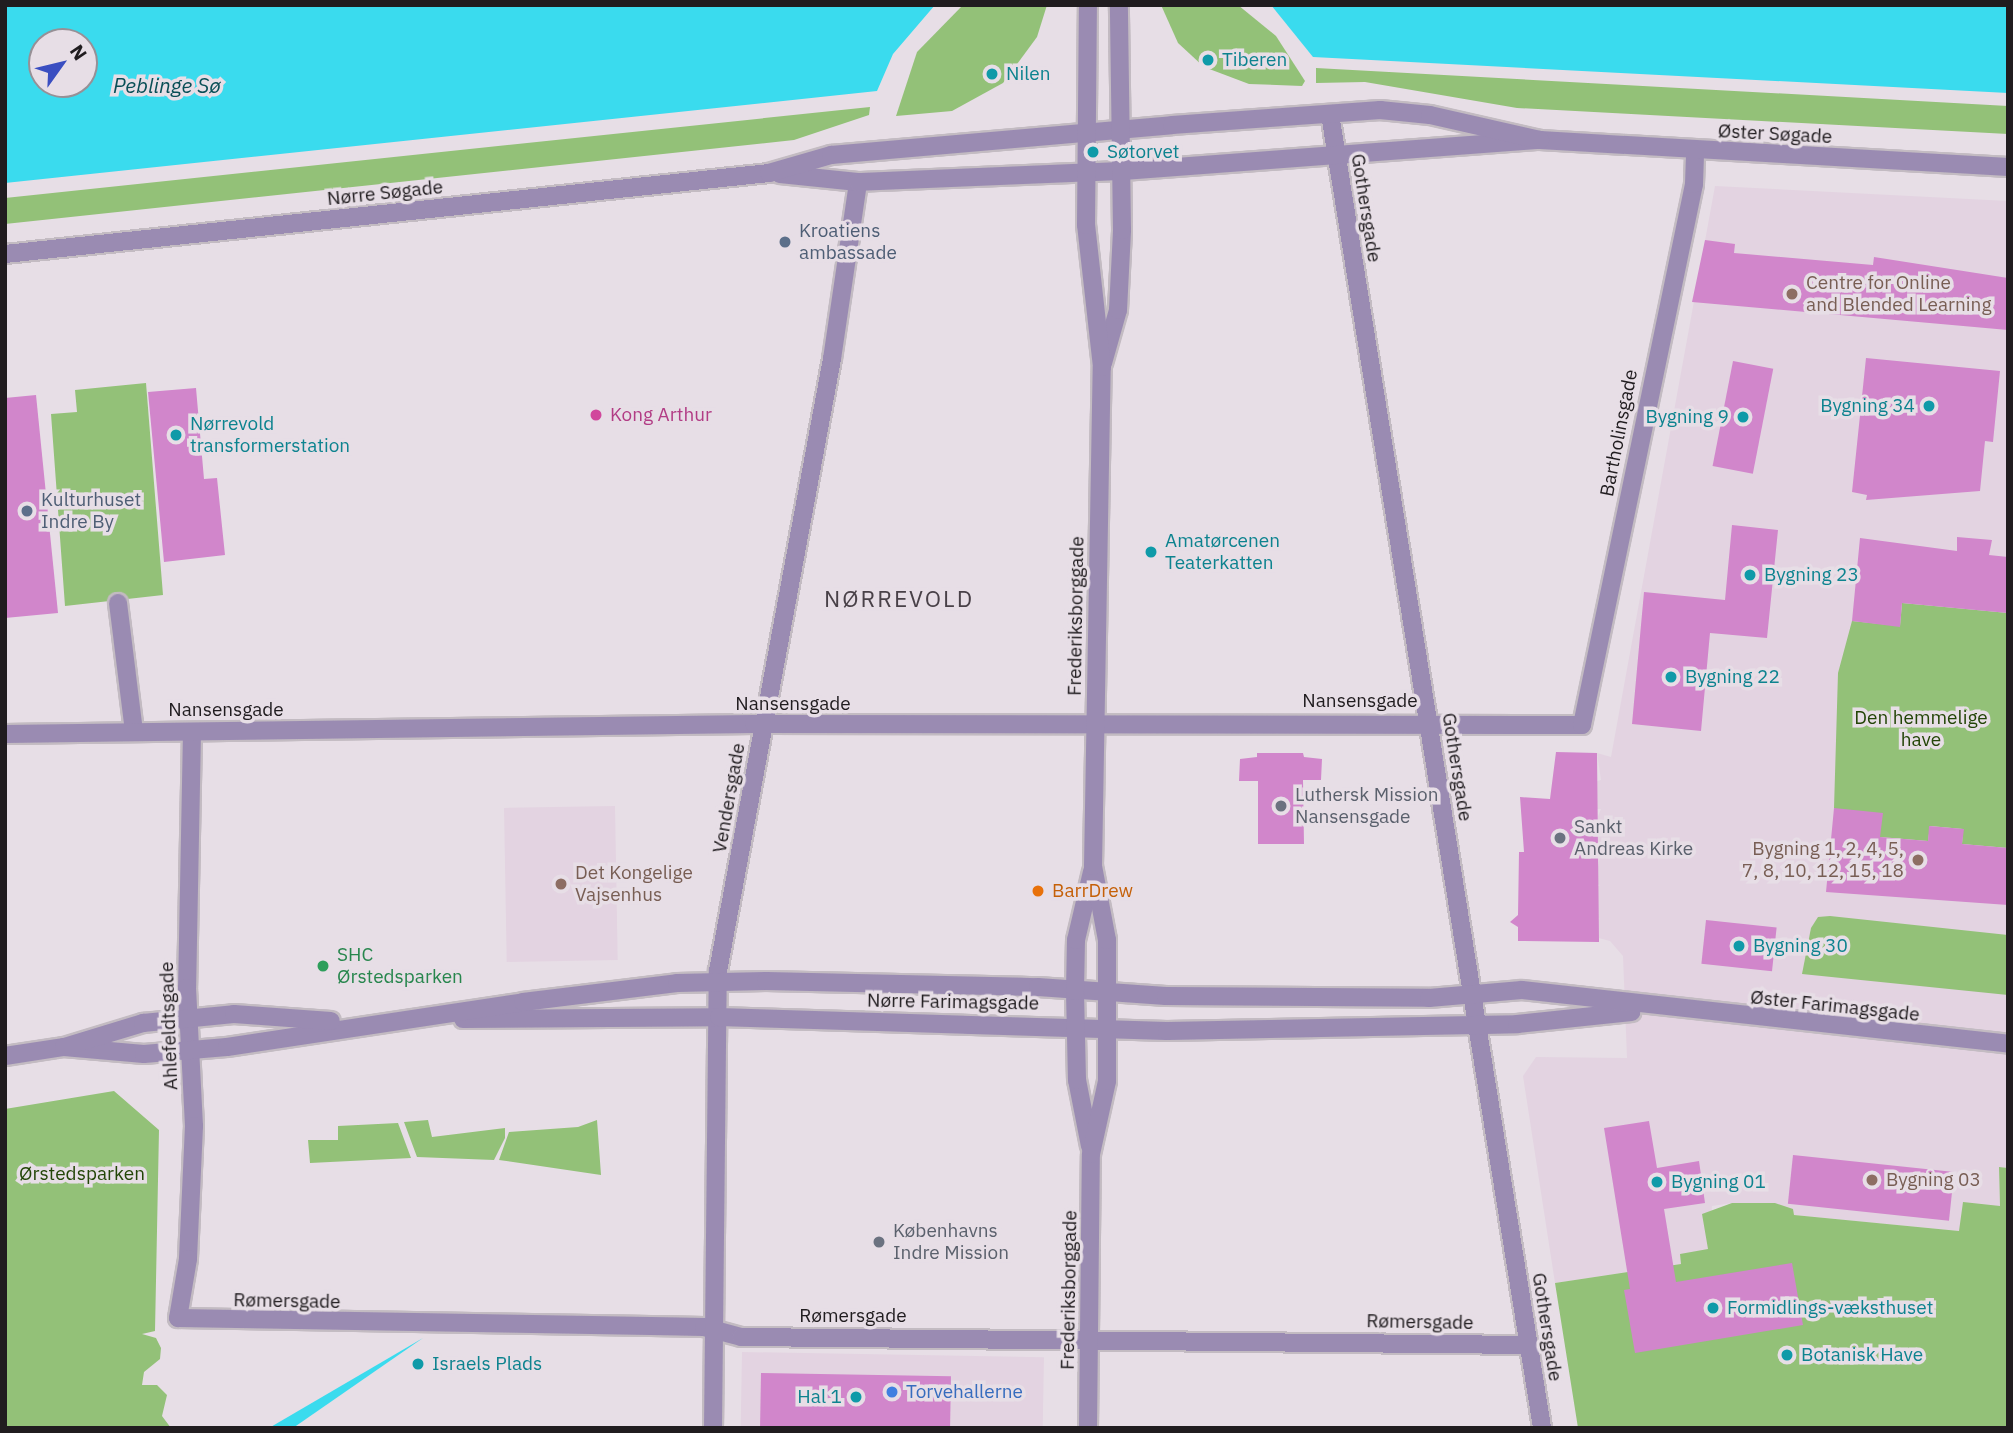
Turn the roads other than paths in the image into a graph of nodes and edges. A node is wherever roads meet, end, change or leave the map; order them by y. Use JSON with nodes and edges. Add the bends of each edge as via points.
{"nodes":[{"id":1,"x":1088,"y":5,"type":"edge"},
{"id":2,"x":1119,"y":5,"type":"edge"},
{"id":3,"x":1329,"y":114,"type":"junction"},
{"id":4,"x":1124,"y":130,"type":"junction"},
{"id":5,"x":1086,"y":133,"type":"junction"},
{"id":6,"x":1539,"y":140,"type":"junction"},
{"id":7,"x":1695,"y":151,"type":"junction"},
{"id":8,"x":1336,"y":155,"type":"junction"},
{"id":9,"x":2008,"y":167,"type":"edge"},
{"id":10,"x":1123,"y":171,"type":"junction"},
{"id":11,"x":1086,"y":172,"type":"junction"},
{"id":12,"x":769,"y":173,"type":"junction"},
{"id":13,"x":858,"y":182,"type":"junction"},
{"id":14,"x":5,"y":254,"type":"edge"},
{"id":15,"x":1102,"y":367,"type":"junction"},
{"id":16,"x":118,"y":603,"type":"dead end"},
{"id":17,"x":1428,"y":722,"type":"junction"},
{"id":18,"x":1096,"y":723,"type":"junction"},
{"id":19,"x":1582,"y":724,"type":"joint"},
{"id":20,"x":764,"y":725,"type":"junction"},
{"id":21,"x":134,"y":731,"type":"junction"},
{"id":22,"x":192,"y":732,"type":"junction"},
{"id":23,"x":5,"y":734,"type":"edge"},
{"id":24,"x":1093,"y":866,"type":"junction"},
{"id":25,"x":719,"y":982,"type":"junction"},
{"id":26,"x":1076,"y":990,"type":"junction"},
{"id":27,"x":1107,"y":993,"type":"junction"},
{"id":28,"x":1472,"y":994,"type":"junction"},
{"id":29,"x":1658,"y":1009,"type":"junction"},
{"id":30,"x":719,"y":1017,"type":"junction"},
{"id":31,"x":429,"y":1018,"type":"junction"},
{"id":32,"x":189,"y":1019,"type":"junction"},
{"id":33,"x":359,"y":1023,"type":"junction"},
{"id":34,"x":1477,"y":1024,"type":"junction"},
{"id":35,"x":1076,"y":1027,"type":"junction"},
{"id":36,"x":1107,"y":1029,"type":"junction"},
{"id":37,"x":2008,"y":1044,"type":"edge"},
{"id":38,"x":64,"y":1048,"type":"junction"},
{"id":39,"x":190,"y":1050,"type":"junction"},
{"id":40,"x":5,"y":1056,"type":"edge"},
{"id":41,"x":1091,"y":1154,"type":"junction"},
{"id":42,"x":178,"y":1318,"type":"joint"},
{"id":43,"x":716,"y":1330,"type":"junction"},
{"id":44,"x":1089,"y":1338,"type":"junction"},
{"id":45,"x":1529,"y":1345,"type":"junction"},
{"id":46,"x":713,"y":1428,"type":"edge"},
{"id":47,"x":1088,"y":1428,"type":"edge"},
{"id":48,"x":1542,"y":1428,"type":"edge"}],
"edges":[{"from":1,"to":5,"type":"street","name":"Frederiksborggade"},
{"from":2,"to":4,"type":"street","name":"Frederiksborggade"},
{"from":3,"to":4,"type":"street"},
{"from":3,"to":6,"type":"street","via":[[1430,115]]},
{"from":3,"to":8,"type":"street","name":"Gothersgade"},
{"from":4,"to":5,"type":"street"},
{"from":4,"to":10,"type":"street","name":"Frederiksborggade"},
{"from":5,"to":11,"type":"street","name":"Frederiksborggade"},
{"from":5,"to":12,"type":"street","via":[[831,155]]},
{"from":6,"to":7,"type":"street","name":"Øster Søgade"},
{"from":6,"to":8,"type":"street"},
{"from":7,"to":9,"type":"street","name":"Øster Søgade"},
{"from":7,"to":19,"type":"street","name":"Bartholinsgade","via":[[1694,184]]},
{"from":8,"to":10,"type":"street"},
{"from":8,"to":17,"type":"street","name":"Gothersgade"},
{"from":10,"to":11,"type":"street"},
{"from":10,"to":15,"type":"street","name":"Frederiksborggade","via":[[1118,310]]},
{"from":11,"to":13,"type":"street"},
{"from":11,"to":15,"type":"street","name":"Frederiksborggade","via":[[1094,331]]},
{"from":12,"to":13,"type":"street"},
{"from":12,"to":14,"type":"street","name":"Nørre Søgade"},
{"from":13,"to":20,"type":"street","name":"Vendersgade","via":[[832,359]]},
{"from":15,"to":18,"type":"street","name":"Frederiksborggade"},
{"from":16,"to":21,"type":"street"},
{"from":17,"to":18,"type":"street","name":"Nansensgade"},
{"from":17,"to":19,"type":"street","name":"Nansensgade"},
{"from":17,"to":28,"type":"street","name":"Gothersgade"},
{"from":18,"to":20,"type":"street","name":"Nansensgade"},
{"from":18,"to":24,"type":"street","name":"Frederiksborggade"},
{"from":20,"to":22,"type":"street","name":"Nansensgade"},
{"from":20,"to":25,"type":"street","name":"Vendersgade"},
{"from":21,"to":22,"type":"street","name":"Nansensgade"},
{"from":21,"to":23,"type":"street","name":"Nansensgade"},
{"from":22,"to":32,"type":"street","name":"Ahlefeldtsgade"},
{"from":24,"to":26,"type":"street","name":"Frederiksborggade","via":[[1076,940]]},
{"from":24,"to":27,"type":"street","name":"Frederiksborggade","via":[[1107,940]]},
{"from":25,"to":26,"type":"street","name":"Nørre Farimagsgade"},
{"from":25,"to":30,"type":"street","name":"Vendersgade"},
{"from":25,"to":31,"type":"street","name":"Nørre Farimagsgade"},
{"from":26,"to":27,"type":"street","name":"Nørre Farimagsgade"},
{"from":26,"to":35,"type":"street","name":"Frederiksborggade"},
{"from":27,"to":28,"type":"street","name":"Nørre Farimagsgade"},
{"from":27,"to":36,"type":"street","name":"Frederiksborggade"},
{"from":28,"to":29,"type":"street","name":"Øster Farimagsgade","via":[[1522,990]]},
{"from":28,"to":34,"type":"street","name":"Gothersgade"},
{"from":29,"to":34,"type":"street","name":"Øster Farimagsgade"},
{"from":29,"to":37,"type":"street","name":"Øster Farimagsgade"},
{"from":30,"to":31,"type":"street","name":"Nørre Farimagsgade","via":[[526,1022]]},
{"from":30,"to":35,"type":"street","name":"Nørre Farimagsgade"},
{"from":30,"to":43,"type":"street","name":"Vendersgade"},
{"from":31,"to":33,"type":"street","name":"Nørre Farimagsgade"},
{"from":32,"to":33,"type":"street","name":"Nørre Farimagsgade","via":[[234,1014]]},
{"from":32,"to":38,"type":"street","name":"Nørre Farimagsgade","via":[[143,1023]]},
{"from":32,"to":39,"type":"street","name":"Ahlefeldtsgade"},
{"from":33,"to":39,"type":"street","name":"Nørre Farimagsgade"},
{"from":34,"to":36,"type":"street","name":"Nørre Farimagsgade"},
{"from":34,"to":45,"type":"street","name":"Gothersgade"},
{"from":35,"to":36,"type":"street","name":"Nørre Farimagsgade"},
{"from":35,"to":41,"type":"street","name":"Frederiksborggade","via":[[1077,1080]]},
{"from":36,"to":41,"type":"street","name":"Frederiksborggade","via":[[1107,1081]]},
{"from":38,"to":39,"type":"street","name":"Nørre Farimagsgade","via":[[144,1054]]},
{"from":38,"to":40,"type":"street","name":"Nørre Farimagsgade"},
{"from":39,"to":42,"type":"street","name":"Ahlefeldtsgade","via":[[194,1126],[188,1259]]},
{"from":41,"to":44,"type":"street","name":"Frederiksborggade"},
{"from":42,"to":43,"type":"street","name":"Rømersgade"},
{"from":43,"to":44,"type":"street","name":"Rømersgade","via":[[741,1337]]},
{"from":43,"to":46,"type":"street","name":"Vendersgade"},
{"from":44,"to":45,"type":"street","name":"Rømersgade"},
{"from":44,"to":47,"type":"street","name":"Frederiksborggade"},
{"from":45,"to":48,"type":"street","name":"Gothersgade"}]}
